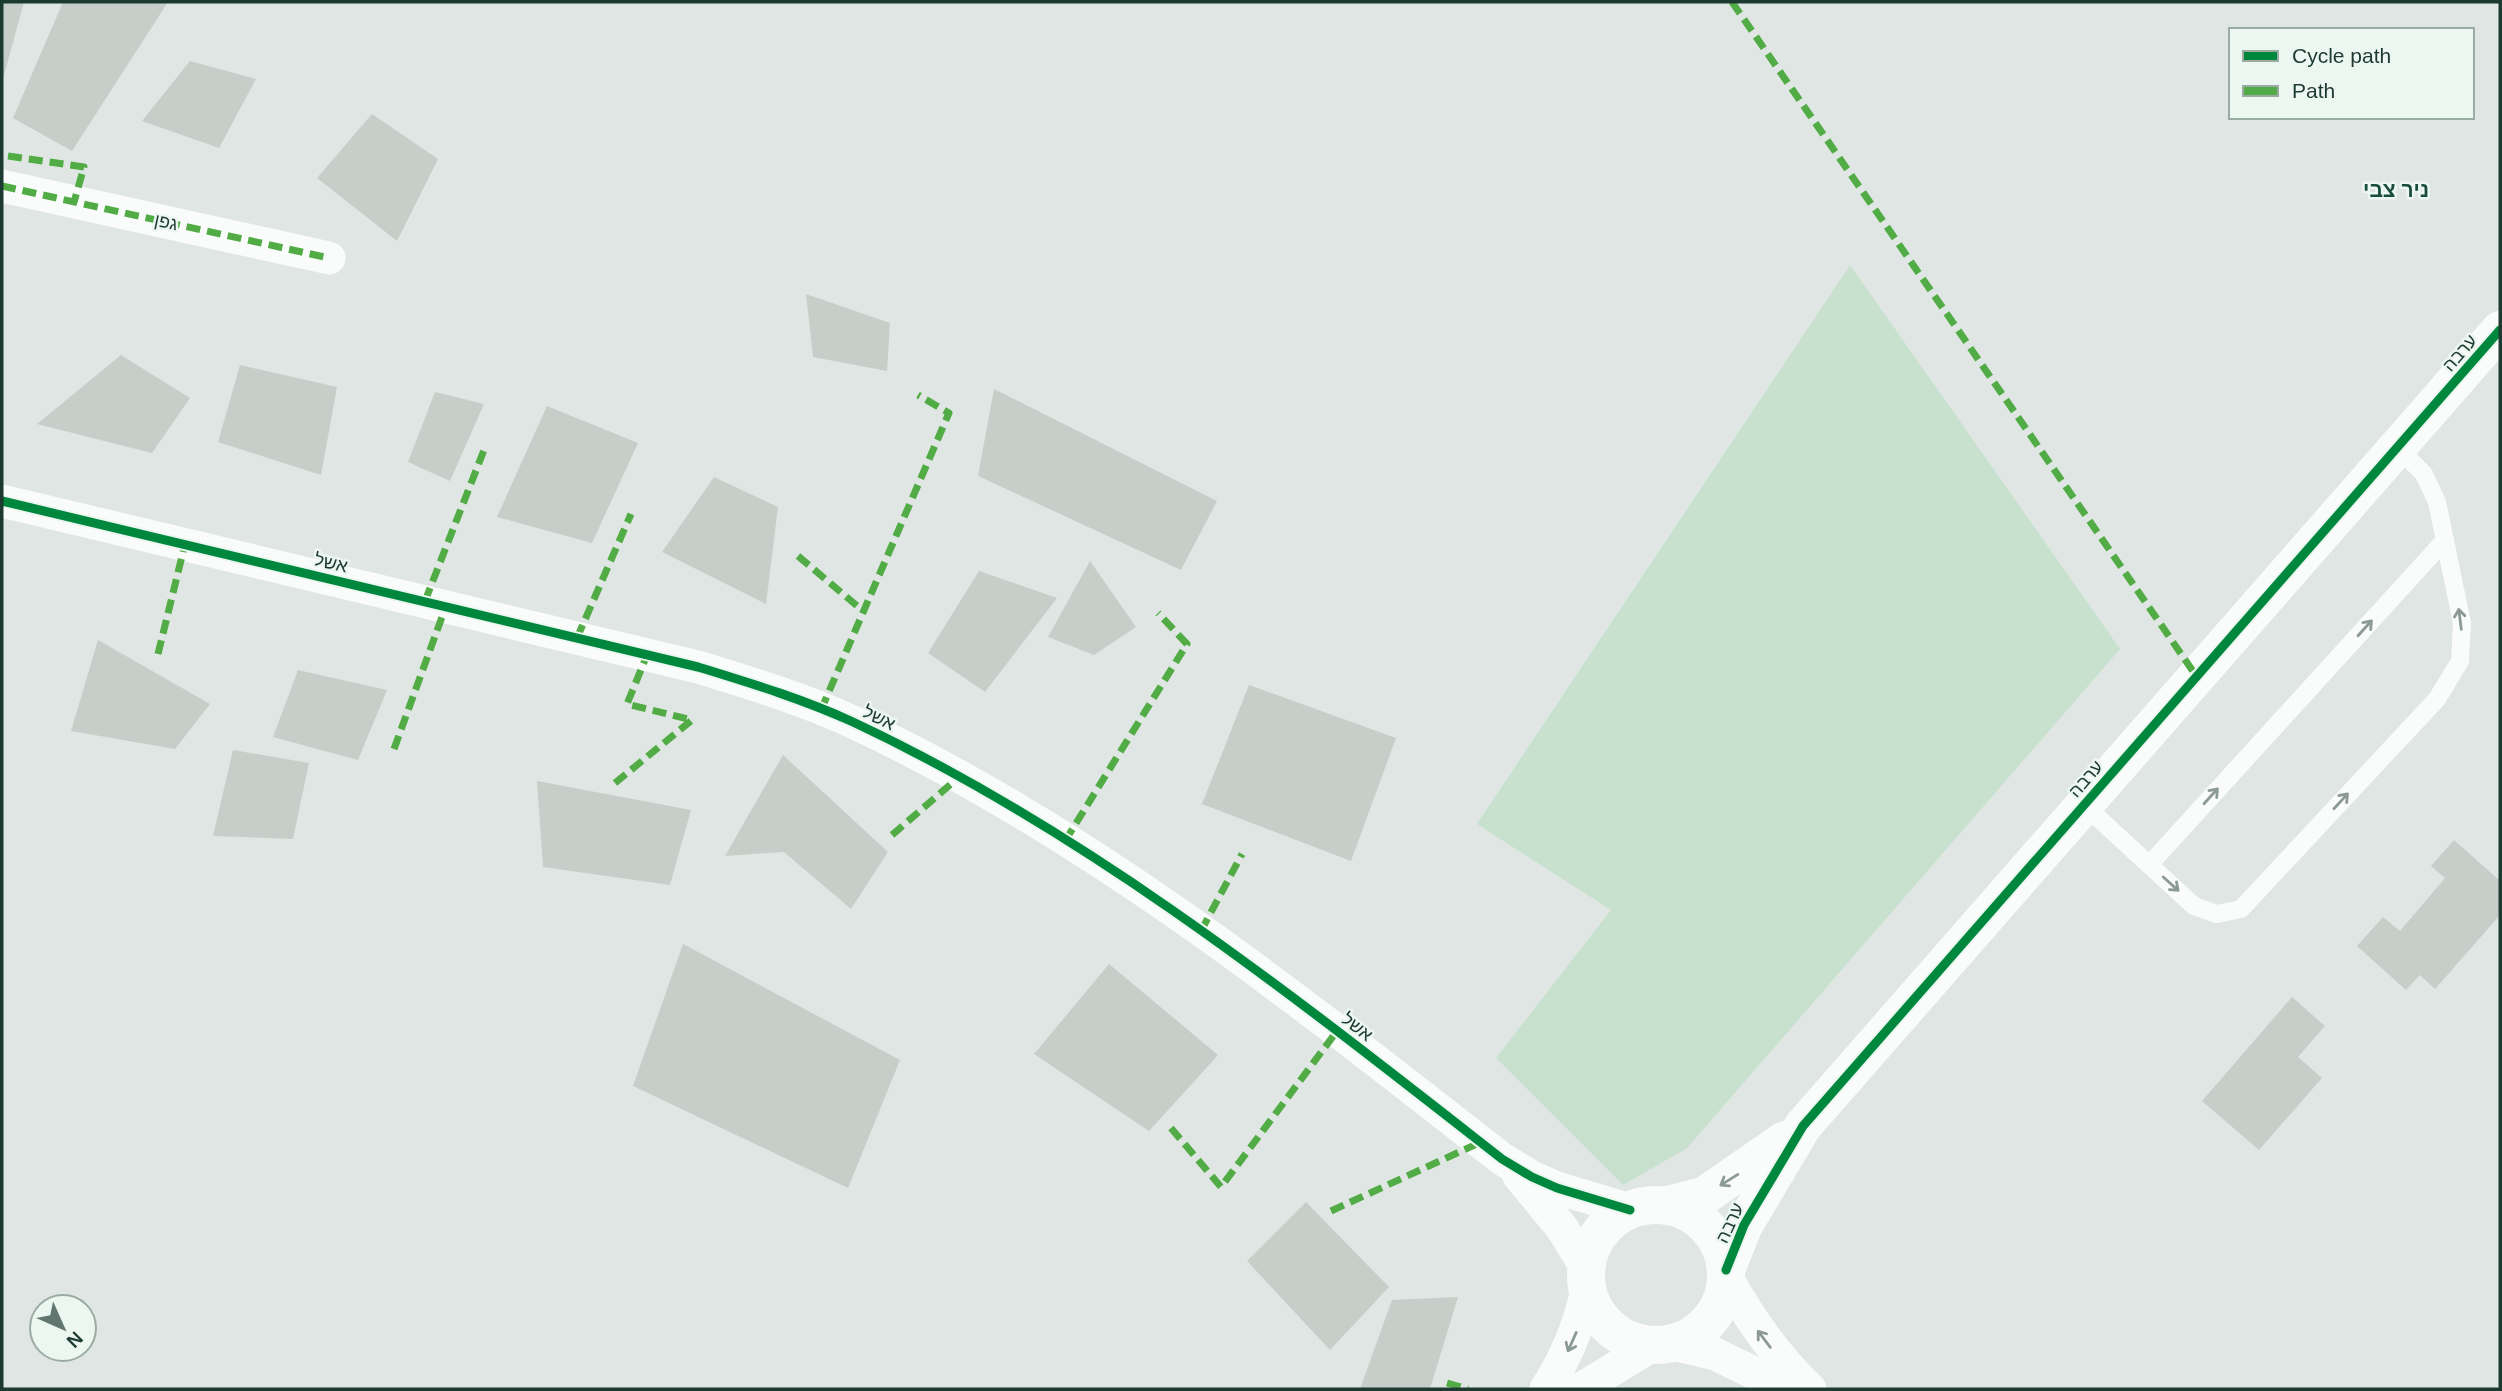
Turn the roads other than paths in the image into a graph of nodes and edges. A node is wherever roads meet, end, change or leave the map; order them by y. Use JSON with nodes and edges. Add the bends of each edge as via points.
{"nodes":[{"id":1,"x":2,"y":186,"type":"edge"},
{"id":2,"x":329,"y":258,"type":"dead end"},
{"id":3,"x":2498,"y":338,"type":"edge"},
{"id":4,"x":2398,"y":448,"type":"junction"},
{"id":5,"x":2,"y":500,"type":"edge"},
{"id":6,"x":2445,"y":540,"type":"junction"},
{"id":7,"x":2084,"y":806,"type":"junction"},
{"id":8,"x":2149,"y":865,"type":"junction"},
{"id":9,"x":1803,"y":1126,"type":"junction"},
{"id":10,"x":1502,"y":1159,"type":"junction"},
{"id":11,"x":1668,"y":1205,"type":"junction"},
{"id":12,"x":1630,"y":1210,"type":"junction"},
{"id":13,"x":1727,"y":1274,"type":"junction"},
{"id":14,"x":1586,"y":1279,"type":"junction"},
{"id":15,"x":1662,"y":1345,"type":"junction"},
{"id":16,"x":1546,"y":1389,"type":"edge"},
{"id":17,"x":1581,"y":1389,"type":"edge"},
{"id":18,"x":1787,"y":1389,"type":"edge"},
{"id":19,"x":1810,"y":1389,"type":"edge"}],
"edges":[{"from":1,"to":2,"type":"street","name":"גפן"},
{"from":3,"to":4,"type":"street","name":"ערבה"},
{"from":4,"to":6,"type":"lane","via":[[2424,474],[2437,502]]},
{"from":4,"to":7,"type":"street","name":"ערבה"},
{"from":5,"to":10,"type":"street","name":"אשל","via":[[698,667],[850,721],[941,766],[1145,891],[1282,989]]},
{"from":8,"to":6,"type":"lane","one_way":true},
{"from":8,"to":6,"type":"lane","one_way":true,"via":[[2194,906],[2217,914],[2241,909],[2437,699],[2460,661],[2462,623]]},
{"from":7,"to":8,"type":"lane"},
{"from":7,"to":9,"type":"street","name":"ערבה"},
{"from":9,"to":11,"type":"street","name":"ערבה","one_way":true,"via":[[1704,1196]]},
{"from":9,"to":13,"type":"street","name":"ערבה","via":[[1744,1225]]},
{"from":10,"to":12,"type":"street","name":"אשל","via":[[1557,1188]]},
{"from":10,"to":14,"type":"street","name":"אשל","via":[[1562,1228]]},
{"from":11,"to":12,"type":"street"},
{"from":11,"to":13,"type":"street","via":[[1702,1221],[1715,1235]]},
{"from":12,"to":14,"type":"street","via":[[1600,1233],[1591,1249]]},
{"from":13,"to":15,"type":"street","via":[[1722,1301],[1711,1320],[1694,1335]]},
{"from":19,"to":13,"type":"street","one_way":true,"via":[[1782,1362],[1749,1318]]},
{"from":14,"to":15,"type":"street","via":[[1595,1311],[1609,1329],[1628,1341]]},
{"from":14,"to":16,"type":"street","one_way":true,"via":[[1580,1322]]},
{"from":15,"to":17,"type":"street"},
{"from":15,"to":18,"type":"street","via":[[1715,1354]]}]}
